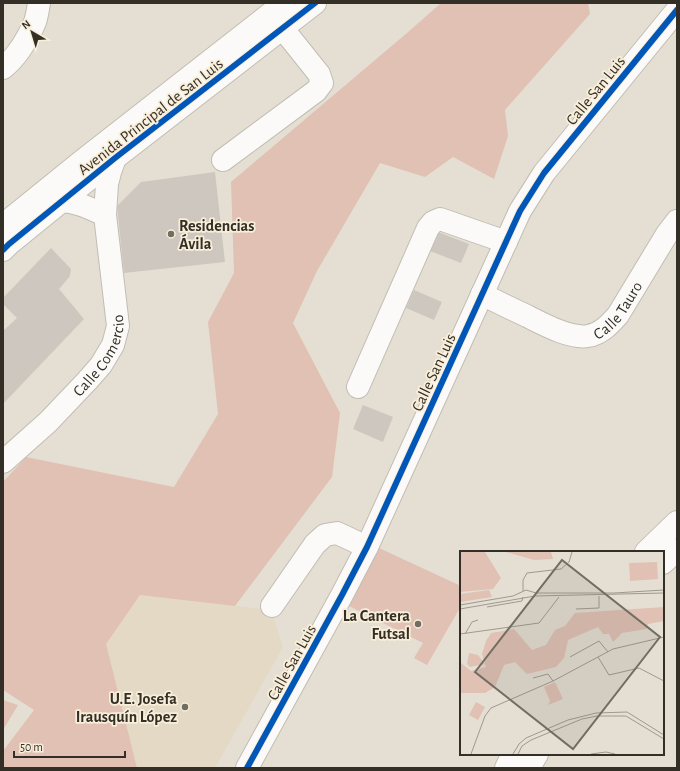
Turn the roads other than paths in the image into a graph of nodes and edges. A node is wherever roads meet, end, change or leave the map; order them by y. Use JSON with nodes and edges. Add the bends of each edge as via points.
{"nodes":[{"id":1,"x":39,"y":3,"type":"edge"},
{"id":2,"x":284,"y":3,"type":"edge"},
{"id":3,"x":315,"y":3,"type":"edge"},
{"id":4,"x":677,"y":10,"type":"edge"},
{"id":5,"x":283,"y":29,"type":"junction"},
{"id":6,"x":3,"y":68,"type":"edge"},
{"id":7,"x":115,"y":158,"type":"junction"},
{"id":8,"x":223,"y":160,"type":"dead end"},
{"id":9,"x":62,"y":202,"type":"junction"},
{"id":10,"x":105,"y":215,"type":"junction"},
{"id":11,"x":677,"y":221,"type":"edge"},
{"id":12,"x":3,"y":225,"type":"edge"},
{"id":13,"x":506,"y":242,"type":"junction"},
{"id":14,"x":3,"y":250,"type":"edge"},
{"id":15,"x":482,"y":294,"type":"junction"},
{"id":16,"x":358,"y":387,"type":"dead end"},
{"id":17,"x":3,"y":462,"type":"edge"},
{"id":18,"x":677,"y":522,"type":"edge"},
{"id":19,"x":367,"y":547,"type":"junction"},
{"id":20,"x":677,"y":550,"type":"edge"},
{"id":21,"x":647,"y":551,"type":"edge"},
{"id":22,"x":664,"y":562,"type":"edge"},
{"id":23,"x":272,"y":606,"type":"dead end"},
{"id":24,"x":513,"y":755,"type":"edge"},
{"id":25,"x":536,"y":755,"type":"edge"},
{"id":26,"x":247,"y":768,"type":"edge"},
{"id":27,"x":506,"y":768,"type":"edge"},
{"id":28,"x":529,"y":768,"type":"edge"}],
"edges":[{"from":1,"to":6,"type":"street","via":[[36,20],[27,38]]},
{"from":2,"to":12,"type":"street","name":"Avenida Principal de San Luis"},
{"from":3,"to":5,"type":"street","name":"Avenida Principal de San Luis"},
{"from":4,"to":13,"type":"street","name":"Calle San Luis","via":[[544,173],[520,211]]},
{"from":5,"to":7,"type":"street","name":"Avenida Principal de San Luis"},
{"from":5,"to":8,"type":"street","via":[[319,74],[322,83],[316,91]]},
{"from":7,"to":9,"type":"street","name":"Avenida Principal de San Luis"},
{"from":7,"to":10,"type":"street","name":"Calle Comercio","via":[[107,184]]},
{"from":9,"to":10,"type":"street","via":[[79,204]]},
{"from":9,"to":14,"type":"street","name":"Avenida Principal de San Luis"},
{"from":10,"to":17,"type":"street","name":"Calle Comercio","via":[[118,326],[113,345],[101,365],[72,397]]},
{"from":11,"to":15,"type":"street","name":"Calle Tauro","via":[[618,315],[609,326],[599,332],[588,336],[562,333]]},
{"from":13,"to":15,"type":"street","name":"Calle San Luis"},
{"from":13,"to":16,"type":"street","via":[[440,219],[433,222],[428,228]]},
{"from":15,"to":19,"type":"street","name":"Calle San Luis"},
{"from":18,"to":21,"type":"street"},
{"from":19,"to":23,"type":"street","via":[[337,532],[325,535],[315,544]]},
{"from":19,"to":26,"type":"street","name":"Calle San Luis"},
{"from":20,"to":22,"type":"street"},
{"from":24,"to":27,"type":"street"},
{"from":25,"to":28,"type":"street"}]}
